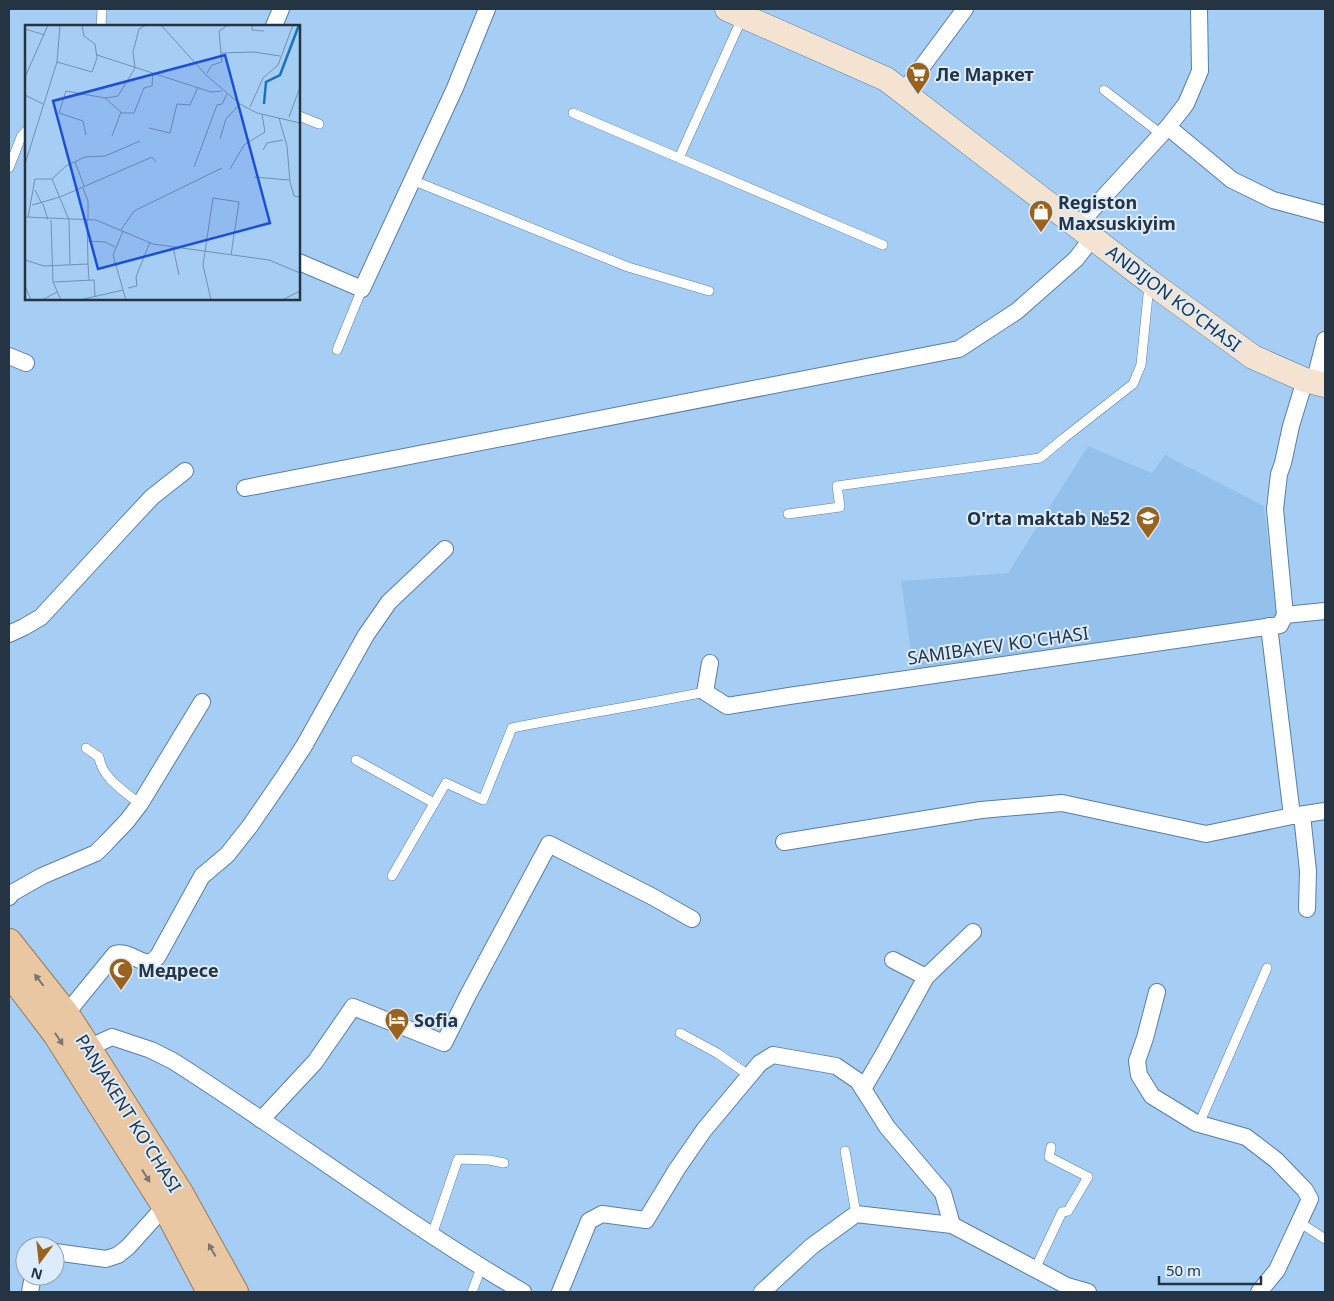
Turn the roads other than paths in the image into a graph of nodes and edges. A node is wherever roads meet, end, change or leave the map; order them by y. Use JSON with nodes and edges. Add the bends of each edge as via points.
{"nodes":[{"id":1,"x":102,"y":9,"type":"edge"},
{"id":2,"x":281,"y":9,"type":"edge"},
{"id":3,"x":488,"y":9,"type":"edge"},
{"id":4,"x":965,"y":9,"type":"edge"},
{"id":5,"x":1199,"y":9,"type":"edge"},
{"id":6,"x":742,"y":13,"type":"edge"},
{"id":7,"x":101,"y":25,"type":"edge"},
{"id":8,"x":274,"y":25,"type":"edge"},
{"id":9,"x":1104,"y":90,"type":"dead end"},
{"id":10,"x":904,"y":92,"type":"junction"},
{"id":11,"x":573,"y":113,"type":"dead end"},
{"id":12,"x":300,"y":116,"type":"edge"},
{"id":13,"x":319,"y":124,"type":"dead end"},
{"id":14,"x":1164,"y":130,"type":"junction"},
{"id":15,"x":25,"y":132,"type":"edge"},
{"id":16,"x":679,"y":158,"type":"junction"},
{"id":17,"x":9,"y":168,"type":"edge"},
{"id":18,"x":412,"y":180,"type":"junction"},
{"id":19,"x":1325,"y":214,"type":"edge"},
{"id":20,"x":1085,"y":231,"type":"junction"},
{"id":21,"x":883,"y":245,"type":"dead end"},
{"id":22,"x":300,"y":262,"type":"edge"},
{"id":23,"x":1150,"y":282,"type":"junction"},
{"id":24,"x":362,"y":289,"type":"junction"},
{"id":25,"x":708,"y":291,"type":"dead end"},
{"id":26,"x":1325,"y":340,"type":"edge"},
{"id":27,"x":337,"y":350,"type":"dead end"},
{"id":28,"x":9,"y":356,"type":"edge"},
{"id":29,"x":26,"y":363,"type":"dead end"},
{"id":30,"x":1315,"y":383,"type":"edge"},
{"id":31,"x":185,"y":471,"type":"dead end"},
{"id":32,"x":245,"y":488,"type":"dead end"},
{"id":33,"x":788,"y":514,"type":"dead end"},
{"id":34,"x":445,"y":549,"type":"dead end"},
{"id":35,"x":1325,"y":611,"type":"edge"},
{"id":36,"x":1286,"y":616,"type":"junction"},
{"id":37,"x":1269,"y":626,"type":"junction"},
{"id":38,"x":9,"y":634,"type":"edge"},
{"id":39,"x":710,"y":663,"type":"dead end"},
{"id":40,"x":705,"y":692,"type":"junction"},
{"id":41,"x":202,"y":702,"type":"dead end"},
{"id":42,"x":86,"y":748,"type":"dead end"},
{"id":43,"x":356,"y":760,"type":"dead end"},
{"id":44,"x":434,"y":803,"type":"junction"},
{"id":45,"x":140,"y":804,"type":"junction"},
{"id":46,"x":1325,"y":811,"type":"edge"},
{"id":47,"x":1297,"y":816,"type":"junction"},
{"id":48,"x":784,"y":842,"type":"dead end"},
{"id":49,"x":392,"y":876,"type":"dead end"},
{"id":50,"x":9,"y":897,"type":"edge"},
{"id":51,"x":1307,"y":909,"type":"dead end"},
{"id":52,"x":692,"y":919,"type":"dead end"},
{"id":53,"x":973,"y":932,"type":"dead end"},
{"id":54,"x":9,"y":942,"type":"edge"},
{"id":55,"x":892,"y":960,"type":"dead end"},
{"id":56,"x":1267,"y":968,"type":"dead end"},
{"id":57,"x":9,"y":972,"type":"edge"},
{"id":58,"x":926,"y":977,"type":"junction"},
{"id":59,"x":1157,"y":992,"type":"dead end"},
{"id":60,"x":66,"y":1014,"type":"junction"},
{"id":61,"x":680,"y":1033,"type":"dead end"},
{"id":62,"x":88,"y":1048,"type":"junction"},
{"id":63,"x":750,"y":1076,"type":"junction"},
{"id":64,"x":863,"y":1089,"type":"junction"},
{"id":65,"x":261,"y":1120,"type":"junction"},
{"id":66,"x":1199,"y":1124,"type":"junction"},
{"id":67,"x":1051,"y":1147,"type":"dead end"},
{"id":68,"x":845,"y":1151,"type":"dead end"},
{"id":69,"x":504,"y":1163,"type":"dead end"},
{"id":70,"x":165,"y":1206,"type":"junction"},
{"id":71,"x":856,"y":1214,"type":"junction"},
{"id":72,"x":1299,"y":1222,"type":"junction"},
{"id":73,"x":952,"y":1225,"type":"junction"},
{"id":74,"x":432,"y":1235,"type":"junction"},
{"id":75,"x":1325,"y":1239,"type":"edge"},
{"id":76,"x":65,"y":1253,"type":"edge"},
{"id":77,"x":481,"y":1268,"type":"junction"},
{"id":78,"x":1035,"y":1269,"type":"junction"},
{"id":79,"x":210,"y":1292,"type":"edge"},
{"id":80,"x":235,"y":1292,"type":"edge"},
{"id":81,"x":472,"y":1292,"type":"edge"},
{"id":82,"x":523,"y":1292,"type":"edge"},
{"id":83,"x":560,"y":1292,"type":"edge"},
{"id":84,"x":762,"y":1292,"type":"edge"},
{"id":85,"x":1088,"y":1292,"type":"edge"},
{"id":86,"x":1259,"y":1292,"type":"edge"}],
"edges":[{"from":1,"to":7,"type":"lane"},
{"from":2,"to":8,"type":"street"},
{"from":3,"to":18,"type":"street","via":[[456,88]]},
{"from":4,"to":10,"type":"street"},
{"from":5,"to":14,"type":"street","via":[[1200,71],[1186,104]]},
{"from":6,"to":10,"type":"street","name":"ANDIJON KO'CHASI","via":[[886,79]]},
{"from":6,"to":16,"type":"lane"},
{"from":9,"to":14,"type":"lane"},
{"from":10,"to":20,"type":"street","name":"ANDIJON KO'CHASI"},
{"from":11,"to":16,"type":"lane"},
{"from":12,"to":13,"type":"lane"},
{"from":14,"to":19,"type":"street","via":[[1232,180],[1273,200]]},
{"from":14,"to":20,"type":"street"},
{"from":15,"to":17,"type":"lane"},
{"from":16,"to":21,"type":"lane"},
{"from":18,"to":24,"type":"street"},
{"from":18,"to":25,"type":"lane","via":[[628,267]]},
{"from":20,"to":23,"type":"street","name":"ANDIJON KO'CHASI"},
{"from":20,"to":32,"type":"street","via":[[1076,259],[1017,311],[959,349]]},
{"from":22,"to":24,"type":"street"},
{"from":23,"to":30,"type":"street","name":"ANDIJON KO'CHASI","via":[[1253,356]]},
{"from":23,"to":33,"type":"lane","via":[[1141,365],[1133,384],[1040,458],[837,486],[840,507]]},
{"from":24,"to":27,"type":"lane"},
{"from":26,"to":30,"type":"street"},
{"from":28,"to":29,"type":"street"},
{"from":30,"to":36,"type":"street","via":[[1291,426],[1279,474],[1275,509]]},
{"from":31,"to":38,"type":"street","via":[[152,497],[41,617]]},
{"from":34,"to":60,"type":"street","via":[[389,602],[366,635],[304,746],[250,826],[227,855],[202,876],[158,956],[151,963],[146,963],[115,954]]},
{"from":35,"to":36,"type":"street","name":"SAMIBAYEV KO'CHASI"},
{"from":36,"to":37,"type":"street","name":"SAMIBAYEV KO'CHASI","via":[[1280,625]]},
{"from":37,"to":40,"type":"street","name":"SAMIBAYEV KO'CHASI","via":[[727,706]]},
{"from":37,"to":47,"type":"street"},
{"from":39,"to":40,"type":"street"},
{"from":40,"to":44,"type":"lane","via":[[512,728],[483,800],[446,783]]},
{"from":41,"to":45,"type":"street"},
{"from":42,"to":45,"type":"lane","via":[[99,757],[100,766],[112,781]]},
{"from":43,"to":44,"type":"lane"},
{"from":44,"to":49,"type":"lane"},
{"from":45,"to":50,"type":"street","via":[[96,853],[42,876]]},
{"from":46,"to":47,"type":"street"},
{"from":47,"to":48,"type":"street","via":[[1206,834],[1062,803],[981,810]]},
{"from":47,"to":51,"type":"street","via":[[1308,871]]},
{"from":52,"to":65,"type":"street","via":[[549,844],[444,1044],[353,1007],[315,1062]]},
{"from":53,"to":58,"type":"street"},
{"from":60,"to":54,"type":"main road","name":"PANJAKENT KO'CHASI","one_way":true},
{"from":55,"to":58,"type":"street"},
{"from":56,"to":66,"type":"lane"},
{"from":57,"to":70,"type":"main road","name":"PANJAKENT KO'CHASI","one_way":true,"via":[[56,1034]]},
{"from":58,"to":64,"type":"street"},
{"from":59,"to":66,"type":"street","via":[[1137,1061],[1139,1075],[1152,1096]]},
{"from":60,"to":62,"type":"main road","name":"PANJAKENT KO'CHASI"},
{"from":61,"to":63,"type":"lane"},
{"from":62,"to":65,"type":"street","via":[[112,1037],[151,1050]]},
{"from":80,"to":62,"type":"main road","name":"PANJAKENT KO'CHASI","one_way":true,"via":[[180,1193]]},
{"from":63,"to":64,"type":"street","via":[[760,1063],[774,1055],[836,1066],[858,1081]]},
{"from":63,"to":83,"type":"street","via":[[704,1130],[646,1220],[602,1214],[589,1221]]},
{"from":64,"to":73,"type":"street","via":[[887,1127],[942,1193]]},
{"from":65,"to":74,"type":"street"},
{"from":66,"to":72,"type":"street","via":[[1246,1137],[1276,1160],[1310,1199]]},
{"from":67,"to":78,"type":"lane","via":[[1049,1157],[1088,1177],[1068,1211],[1062,1212]]},
{"from":68,"to":71,"type":"lane"},
{"from":69,"to":74,"type":"lane","via":[[458,1159]]},
{"from":70,"to":76,"type":"street","via":[[118,1255],[106,1259]]},
{"from":70,"to":79,"type":"main road","name":"PANJAKENT KO'CHASI"},
{"from":71,"to":73,"type":"street"},
{"from":71,"to":84,"type":"street","via":[[812,1246]]},
{"from":72,"to":75,"type":"lane"},
{"from":72,"to":86,"type":"street","via":[[1277,1270]]},
{"from":73,"to":78,"type":"street"},
{"from":74,"to":77,"type":"street"},
{"from":77,"to":81,"type":"lane"},
{"from":77,"to":82,"type":"street"},
{"from":78,"to":85,"type":"street","via":[[1067,1286]]}]}
